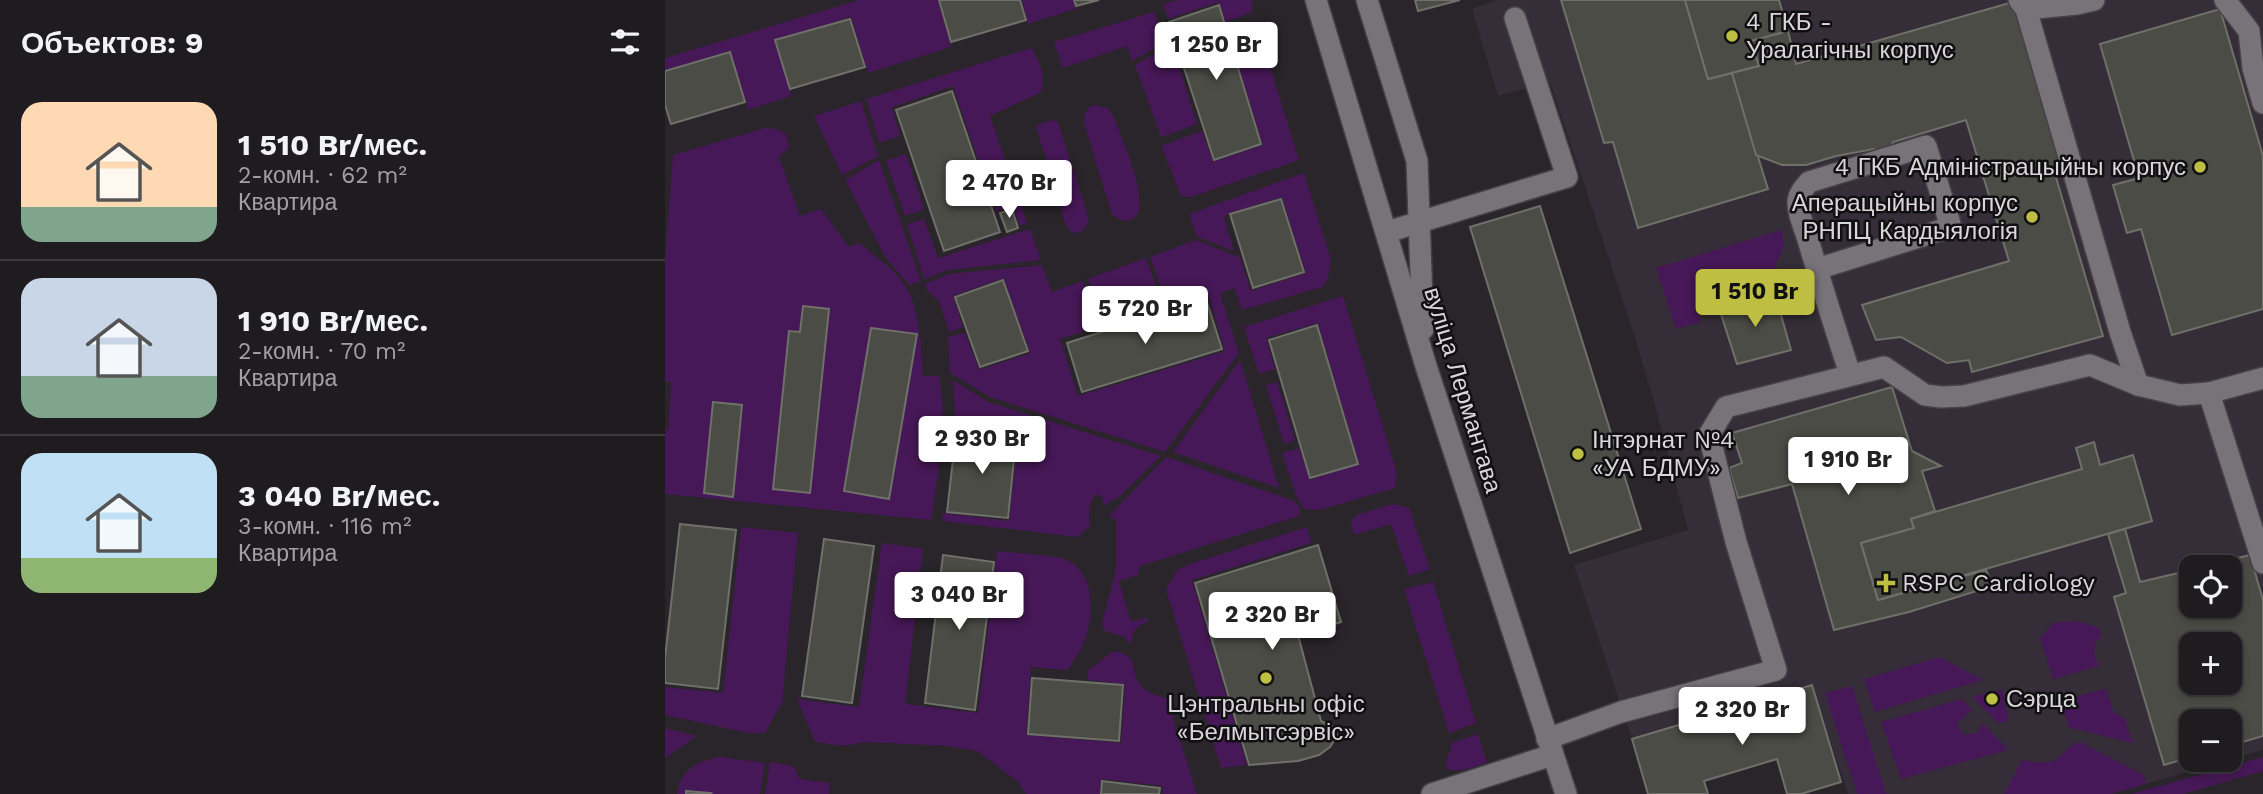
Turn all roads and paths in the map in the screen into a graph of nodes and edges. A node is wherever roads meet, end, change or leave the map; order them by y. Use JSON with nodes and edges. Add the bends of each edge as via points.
{"nodes":[{"id":1,"x":1316,"y":0,"type":"edge"},
{"id":2,"x":1367,"y":0,"type":"edge"},
{"id":3,"x":2094,"y":0,"type":"edge"},
{"id":4,"x":2225,"y":0,"type":"edge"},
{"id":5,"x":2022,"y":4,"type":"edge"},
{"id":6,"x":1515,"y":18,"type":"dead end"},
{"id":7,"x":2256,"y":29,"type":"edge"},
{"id":8,"x":2263,"y":103,"type":"edge"},
{"id":9,"x":1420,"y":221,"type":"junction"},
{"id":10,"x":1387,"y":232,"type":"junction"},
{"id":11,"x":1817,"y":269,"type":"junction"},
{"id":12,"x":1426,"y":366,"type":"junction"},
{"id":13,"x":1850,"y":374,"type":"junction"},
{"id":14,"x":2263,"y":378,"type":"edge"},
{"id":15,"x":2138,"y":385,"type":"junction"},
{"id":16,"x":2209,"y":393,"type":"junction"},
{"id":17,"x":2263,"y":563,"type":"edge"},
{"id":18,"x":1550,"y":747,"type":"junction"},
{"id":19,"x":1432,"y":794,"type":"edge"},
{"id":20,"x":1566,"y":794,"type":"edge"}],
"edges":[{"from":1,"to":10,"type":"street","name":"вуліца Лермантава"},
{"from":2,"to":9,"type":"street","via":[[1417,161]]},
{"from":3,"to":5,"type":"street"},
{"from":4,"to":7,"type":"street"},
{"from":5,"to":15,"type":"street"},
{"from":6,"to":9,"type":"street","via":[[1567,177]]},
{"from":7,"to":8,"type":"street","via":[[2253,68]]},
{"from":9,"to":10,"type":"street"},
{"from":9,"to":12,"type":"street"},
{"from":10,"to":12,"type":"street","name":"вуліца Лермантава"},
{"from":11,"to":11,"type":"street","via":[[1951,227],[1926,146],[1809,183],[1801,192],[1798,203]]},
{"from":11,"to":13,"type":"street"},
{"from":12,"to":18,"type":"street","name":"вуліца Лермантава"},
{"from":13,"to":15,"type":"street","via":[[1884,367],[1925,395],[1941,397],[1963,396],[2090,365]]},
{"from":13,"to":18,"type":"street","via":[[1726,407],[1709,435],[1776,670],[1621,712]]},
{"from":14,"to":16,"type":"street"},
{"from":15,"to":16,"type":"street","via":[[2180,395]]},
{"from":16,"to":17,"type":"street"},
{"from":18,"to":19,"type":"street"},
{"from":18,"to":20,"type":"street","name":"вуліца Лермантава"}]}
